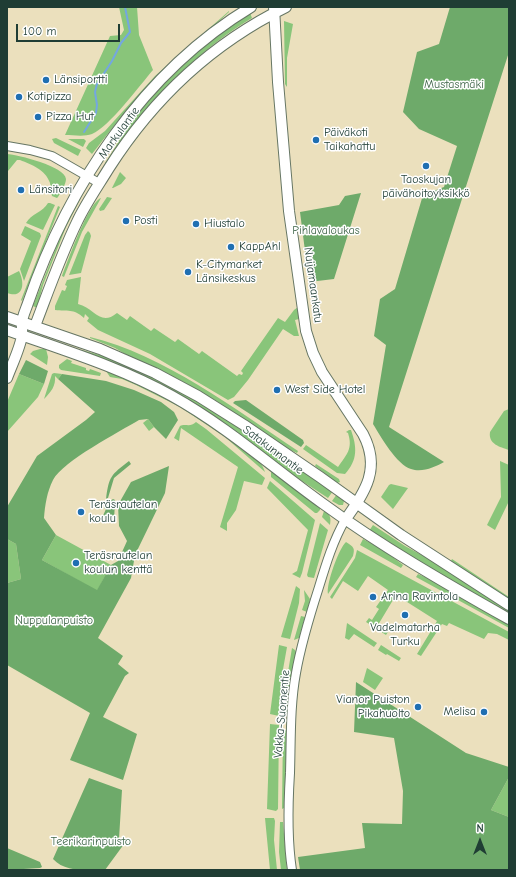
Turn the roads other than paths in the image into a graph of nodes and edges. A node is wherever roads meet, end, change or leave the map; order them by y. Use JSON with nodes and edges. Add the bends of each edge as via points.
{"nodes":[{"id":1,"x":251,"y":7,"type":"edge"},
{"id":2,"x":286,"y":7,"type":"edge"},
{"id":3,"x":275,"y":10,"type":"edge"},
{"id":4,"x":7,"y":146,"type":"edge"},
{"id":5,"x":87,"y":176,"type":"junction"},
{"id":6,"x":99,"y":183,"type":"junction"},
{"id":7,"x":7,"y":317,"type":"edge"},
{"id":8,"x":22,"y":322,"type":"junction"},
{"id":9,"x":35,"y":326,"type":"junction"},
{"id":10,"x":7,"y":330,"type":"edge"},
{"id":11,"x":22,"y":336,"type":"junction"},
{"id":12,"x":7,"y":378,"type":"edge"},
{"id":13,"x":357,"y":504,"type":"junction"},
{"id":14,"x":345,"y":520,"type":"junction"},
{"id":15,"x":509,"y":605,"type":"edge"},
{"id":16,"x":509,"y":619,"type":"edge"},
{"id":17,"x":292,"y":870,"type":"edge"}],
"edges":[{"from":1,"to":5,"type":"main road","name":"Markulantie","via":[[201,43],[160,81],[130,115]]},
{"from":2,"to":3,"type":"main road","name":"Markulantie"},
{"from":3,"to":6,"type":"main road","name":"Markulantie","via":[[232,39],[185,76],[142,122]]},
{"from":3,"to":13,"type":"main road","name":"Nuijamaankatu","via":[[278,82],[289,207],[306,331],[317,363],[367,442],[371,456],[370,476]]},
{"from":4,"to":5,"type":"street","via":[[52,156]]},
{"from":5,"to":6,"type":"street"},
{"from":5,"to":8,"type":"main road","name":"Markulantie","via":[[51,246]]},
{"from":6,"to":9,"type":"main road","name":"Markulantie","via":[[76,224]]},
{"from":7,"to":8,"type":"main road","name":"Satakunnantie"},
{"from":8,"to":9,"type":"main road","name":"Satakunnantie"},
{"from":8,"to":11,"type":"main road"},
{"from":9,"to":11,"type":"main road"},
{"from":9,"to":13,"type":"main road","name":"Satakunnantie","via":[[100,349],[177,384],[244,425]]},
{"from":10,"to":11,"type":"main road","name":"Satakunnantie"},
{"from":11,"to":12,"type":"main road"},
{"from":11,"to":14,"type":"main road","name":"Satakunnantie","via":[[114,368],[172,396],[211,420]]},
{"from":13,"to":14,"type":"main road","name":"Nuijamaankatu"},
{"from":13,"to":15,"type":"main road","name":"Satakunnantie"},
{"from":14,"to":16,"type":"main road","name":"Satakunnantie"},
{"from":14,"to":17,"type":"street","name":"Vakka-Suomentie","via":[[331,550],[296,673],[288,814]]}]}
